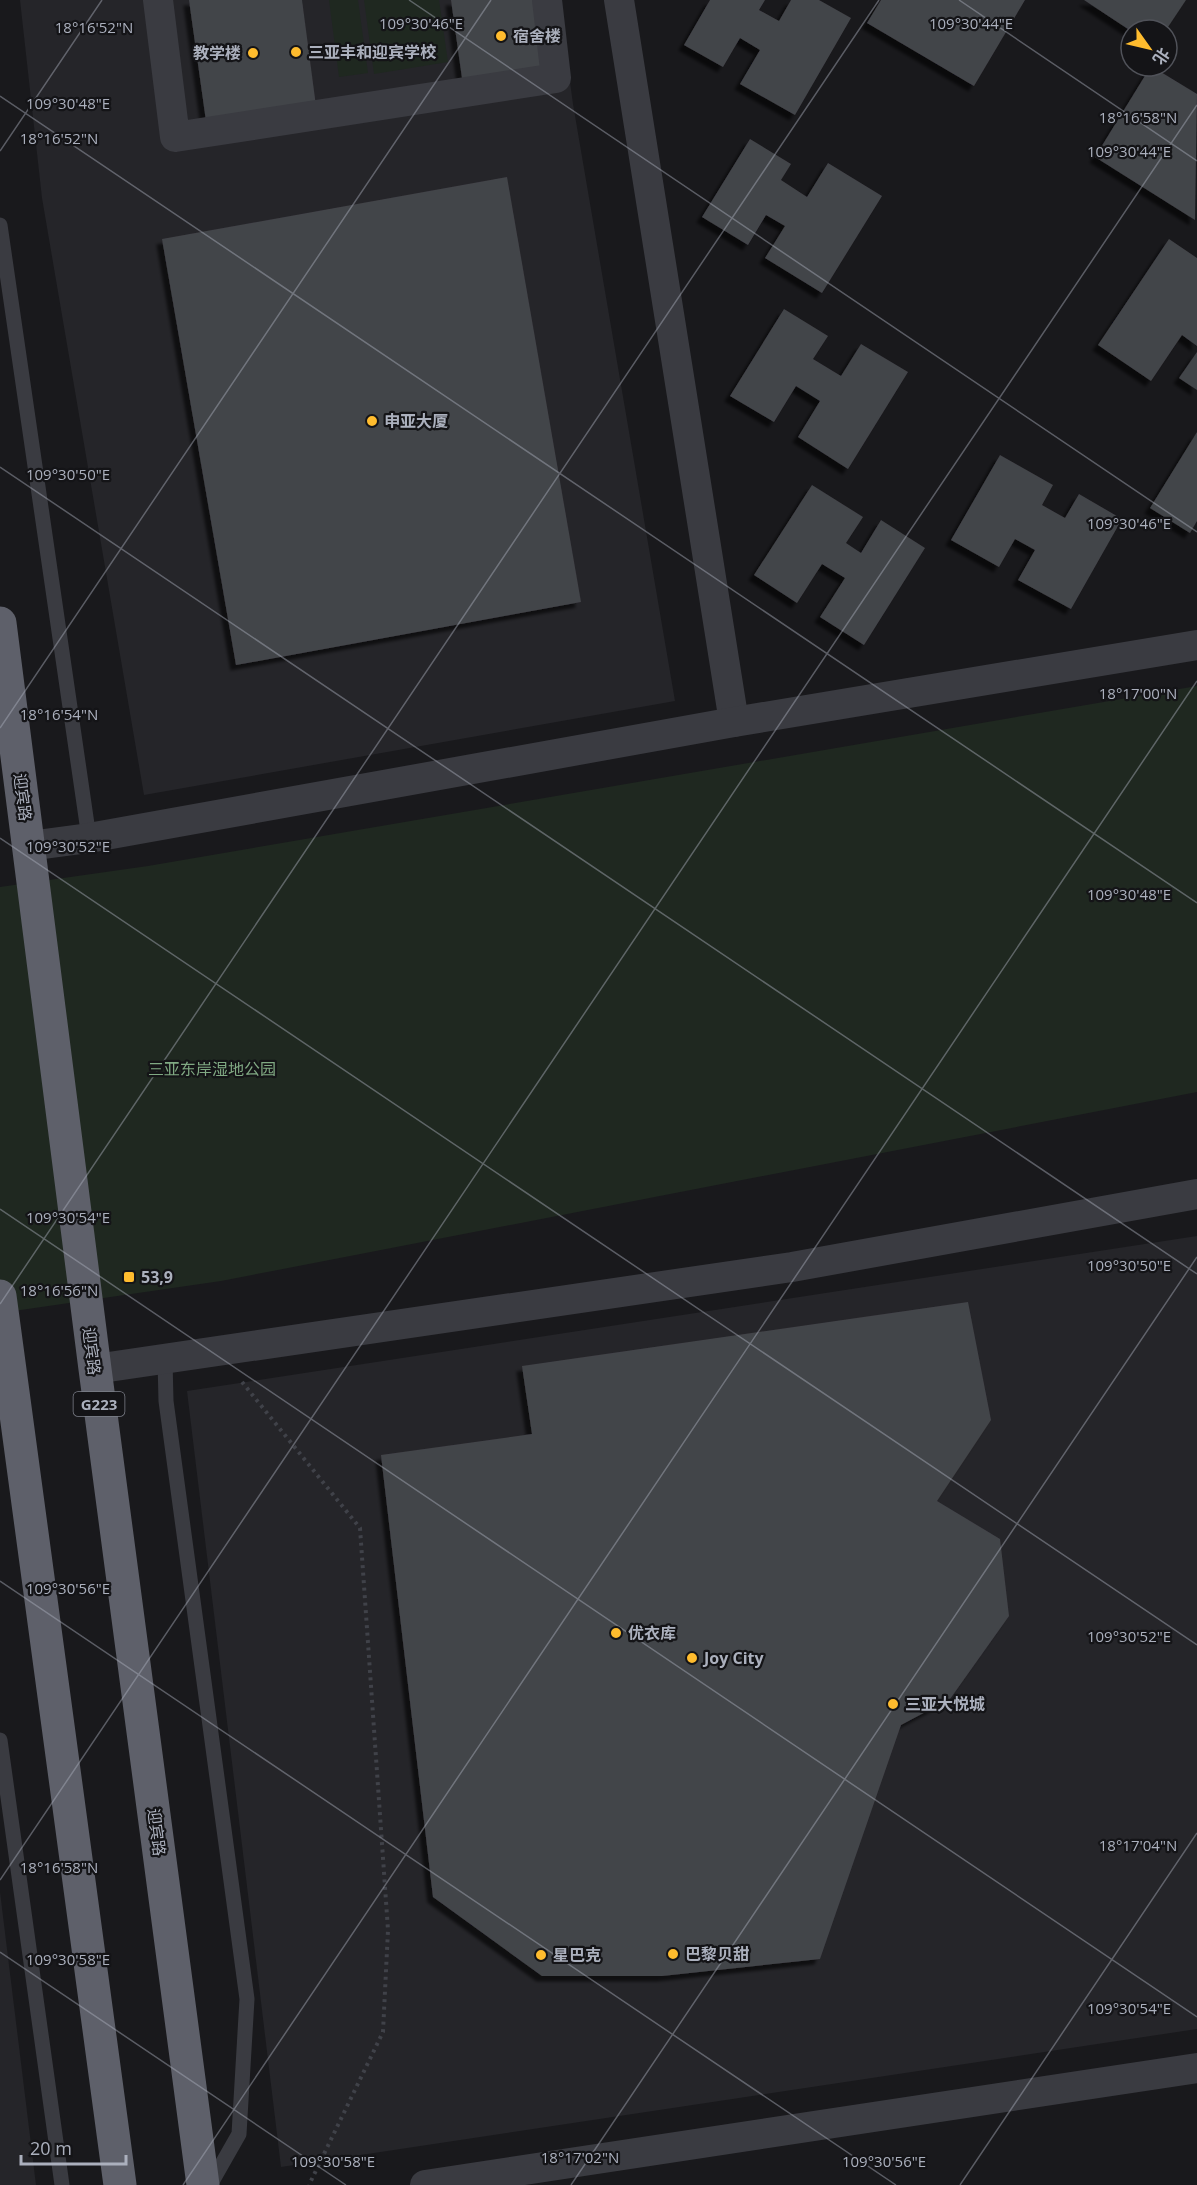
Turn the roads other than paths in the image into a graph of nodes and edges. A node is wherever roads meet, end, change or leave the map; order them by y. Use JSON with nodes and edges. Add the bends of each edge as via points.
{"nodes":[{"id":1,"x":158,"y":0,"type":"edge"},
{"id":2,"x":547,"y":0,"type":"edge"},
{"id":3,"x":619,"y":0,"type":"edge"},
{"id":4,"x":0,"y":225,"type":"edge"},
{"id":5,"x":0,"y":623,"type":"edge"},
{"id":6,"x":1197,"y":645,"type":"edge"},
{"id":7,"x":734,"y":722,"type":"junction"},
{"id":8,"x":89,"y":838,"type":"junction"},
{"id":9,"x":29,"y":846,"type":"junction"},
{"id":10,"x":1197,"y":1194,"type":"edge"},
{"id":11,"x":0,"y":1296,"type":"edge"},
{"id":12,"x":165,"y":1360,"type":"junction"},
{"id":13,"x":95,"y":1369,"type":"junction"},
{"id":14,"x":0,"y":1740,"type":"edge"},
{"id":15,"x":1197,"y":2068,"type":"edge"},
{"id":16,"x":62,"y":2185,"type":"edge"},
{"id":17,"x":120,"y":2185,"type":"edge"},
{"id":18,"x":203,"y":2185,"type":"edge"},
{"id":19,"x":210,"y":2185,"type":"edge"},
{"id":20,"x":425,"y":2185,"type":"edge"}],
"edges":[{"from":1,"to":2,"type":"street","via":[[175,137],[556,78]]},
{"from":3,"to":7,"type":"street"},
{"from":4,"to":8,"type":"lane"},
{"from":5,"to":9,"type":"highway","name":"迎宾路","number":"G223"},
{"from":6,"to":7,"type":"street"},
{"from":7,"to":8,"type":"street"},
{"from":8,"to":9,"type":"street"},
{"from":9,"to":13,"type":"highway","name":"迎宾路","number":"G223"},
{"from":10,"to":12,"type":"street","via":[[792,1267]]},
{"from":11,"to":17,"type":"highway"},
{"from":12,"to":13,"type":"street"},
{"from":12,"to":19,"type":"lane","via":[[166,1401],[247,1999],[239,2134]]},
{"from":13,"to":18,"type":"highway","name":"迎宾路","number":"G223"},
{"from":14,"to":16,"type":"lane"},
{"from":15,"to":20,"type":"street"}]}
